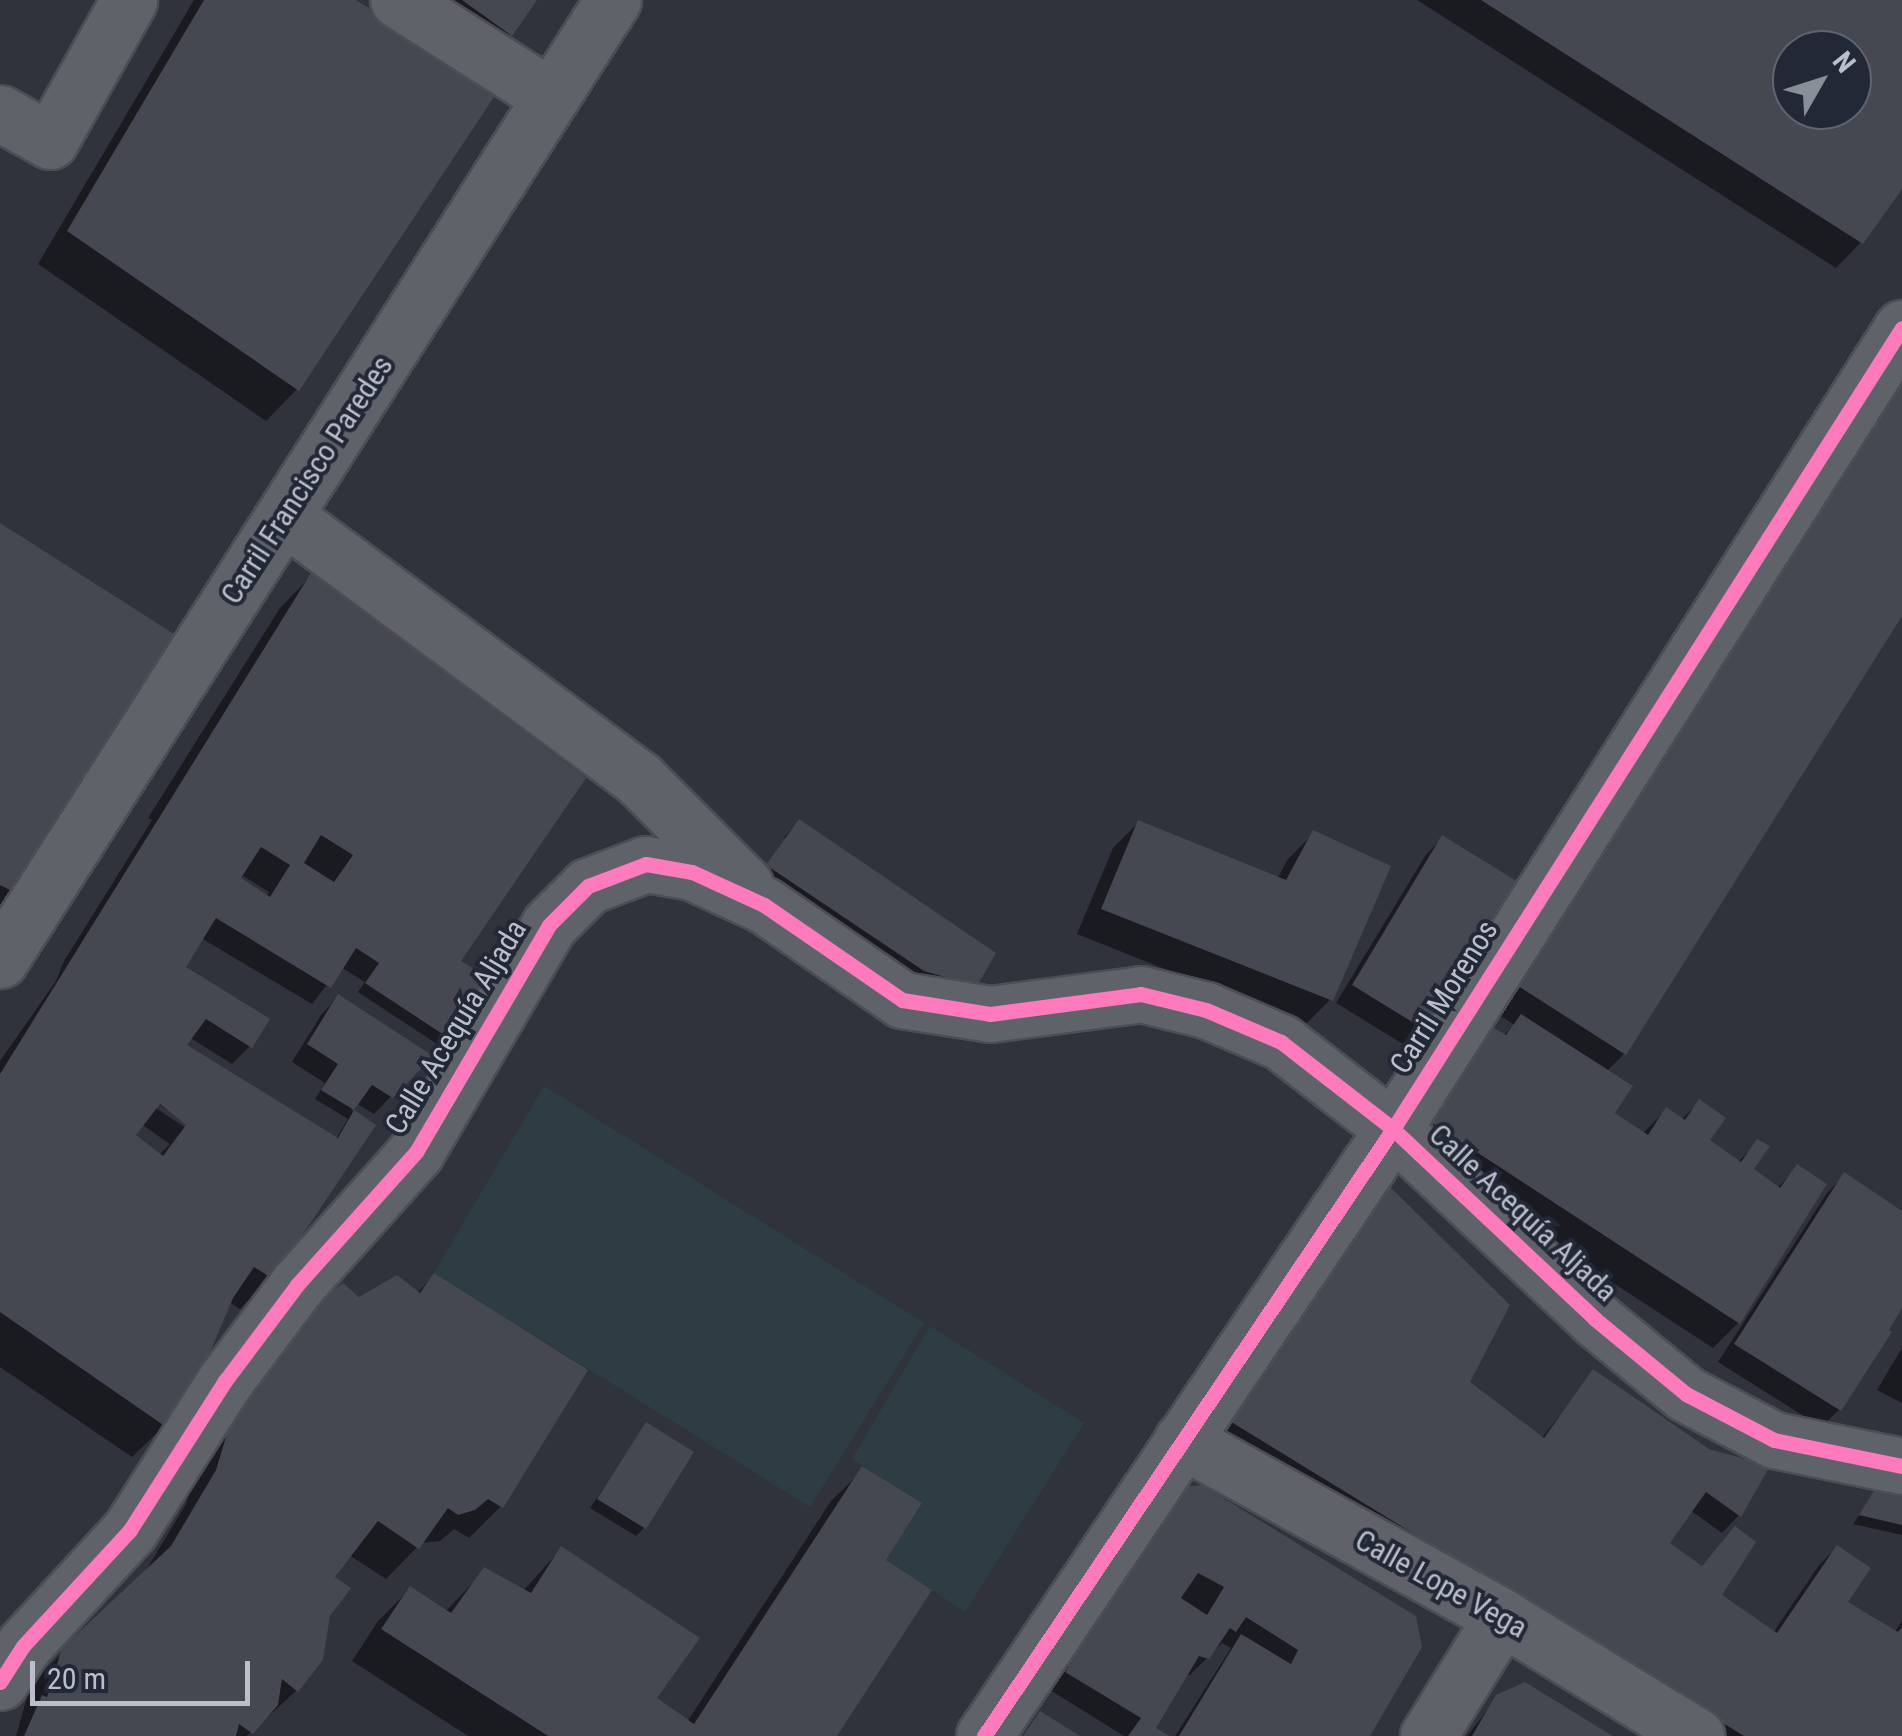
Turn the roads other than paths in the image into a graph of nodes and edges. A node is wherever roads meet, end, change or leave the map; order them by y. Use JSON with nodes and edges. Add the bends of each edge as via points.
{"nodes":[{"id":1,"x":129,"y":0,"type":"edge"},
{"id":2,"x":398,"y":0,"type":"edge"},
{"id":3,"x":613,"y":0,"type":"edge"},
{"id":4,"x":551,"y":97,"type":"junction"},
{"id":5,"x":0,"y":112,"type":"edge"},
{"id":6,"x":1902,"y":328,"type":"edge"},
{"id":7,"x":284,"y":516,"type":"junction"},
{"id":8,"x":764,"y":905,"type":"junction"},
{"id":9,"x":0,"y":959,"type":"edge"},
{"id":10,"x":1393,"y":1129,"type":"junction"},
{"id":11,"x":1182,"y":1440,"type":"junction"},
{"id":12,"x":1902,"y":1466,"type":"edge"},
{"id":13,"x":1502,"y":1617,"type":"junction"},
{"id":14,"x":0,"y":1682,"type":"edge"},
{"id":15,"x":984,"y":1736,"type":"edge"},
{"id":16,"x":1428,"y":1736,"type":"edge"},
{"id":17,"x":1696,"y":1736,"type":"edge"}],
"edges":[{"from":1,"to":5,"type":"street","via":[[50,141]]},
{"from":2,"to":4,"type":"street"},
{"from":3,"to":4,"type":"street","name":"Carril Francisco Paredes"},
{"from":4,"to":7,"type":"street","name":"Carril Francisco Paredes"},
{"from":6,"to":10,"type":"street","name":"Carril Morenos"},
{"from":7,"to":8,"type":"street","via":[[639,779]]},
{"from":7,"to":9,"type":"street","name":"Carril Francisco Paredes"},
{"from":8,"to":10,"type":"street","name":"Calle Acequía Aljada","via":[[902,1000],[990,1014],[1141,994],[1206,1010],[1281,1042]]},
{"from":8,"to":14,"type":"street","name":"Calle Acequía Aljada","via":[[692,872],[646,864],[588,886],[548,925],[416,1152],[297,1285],[225,1381],[130,1530],[23,1646]]},
{"from":10,"to":11,"type":"street","name":"Carril Morenos"},
{"from":10,"to":12,"type":"street","name":"Calle Acequía Aljada","via":[[1686,1394],[1774,1440]]},
{"from":11,"to":13,"type":"street","name":"Calle Lope Vega"},
{"from":11,"to":15,"type":"street","name":"Carril Morenos"},
{"from":13,"to":16,"type":"street"},
{"from":13,"to":17,"type":"street","name":"Calle Lope Vega"}]}
